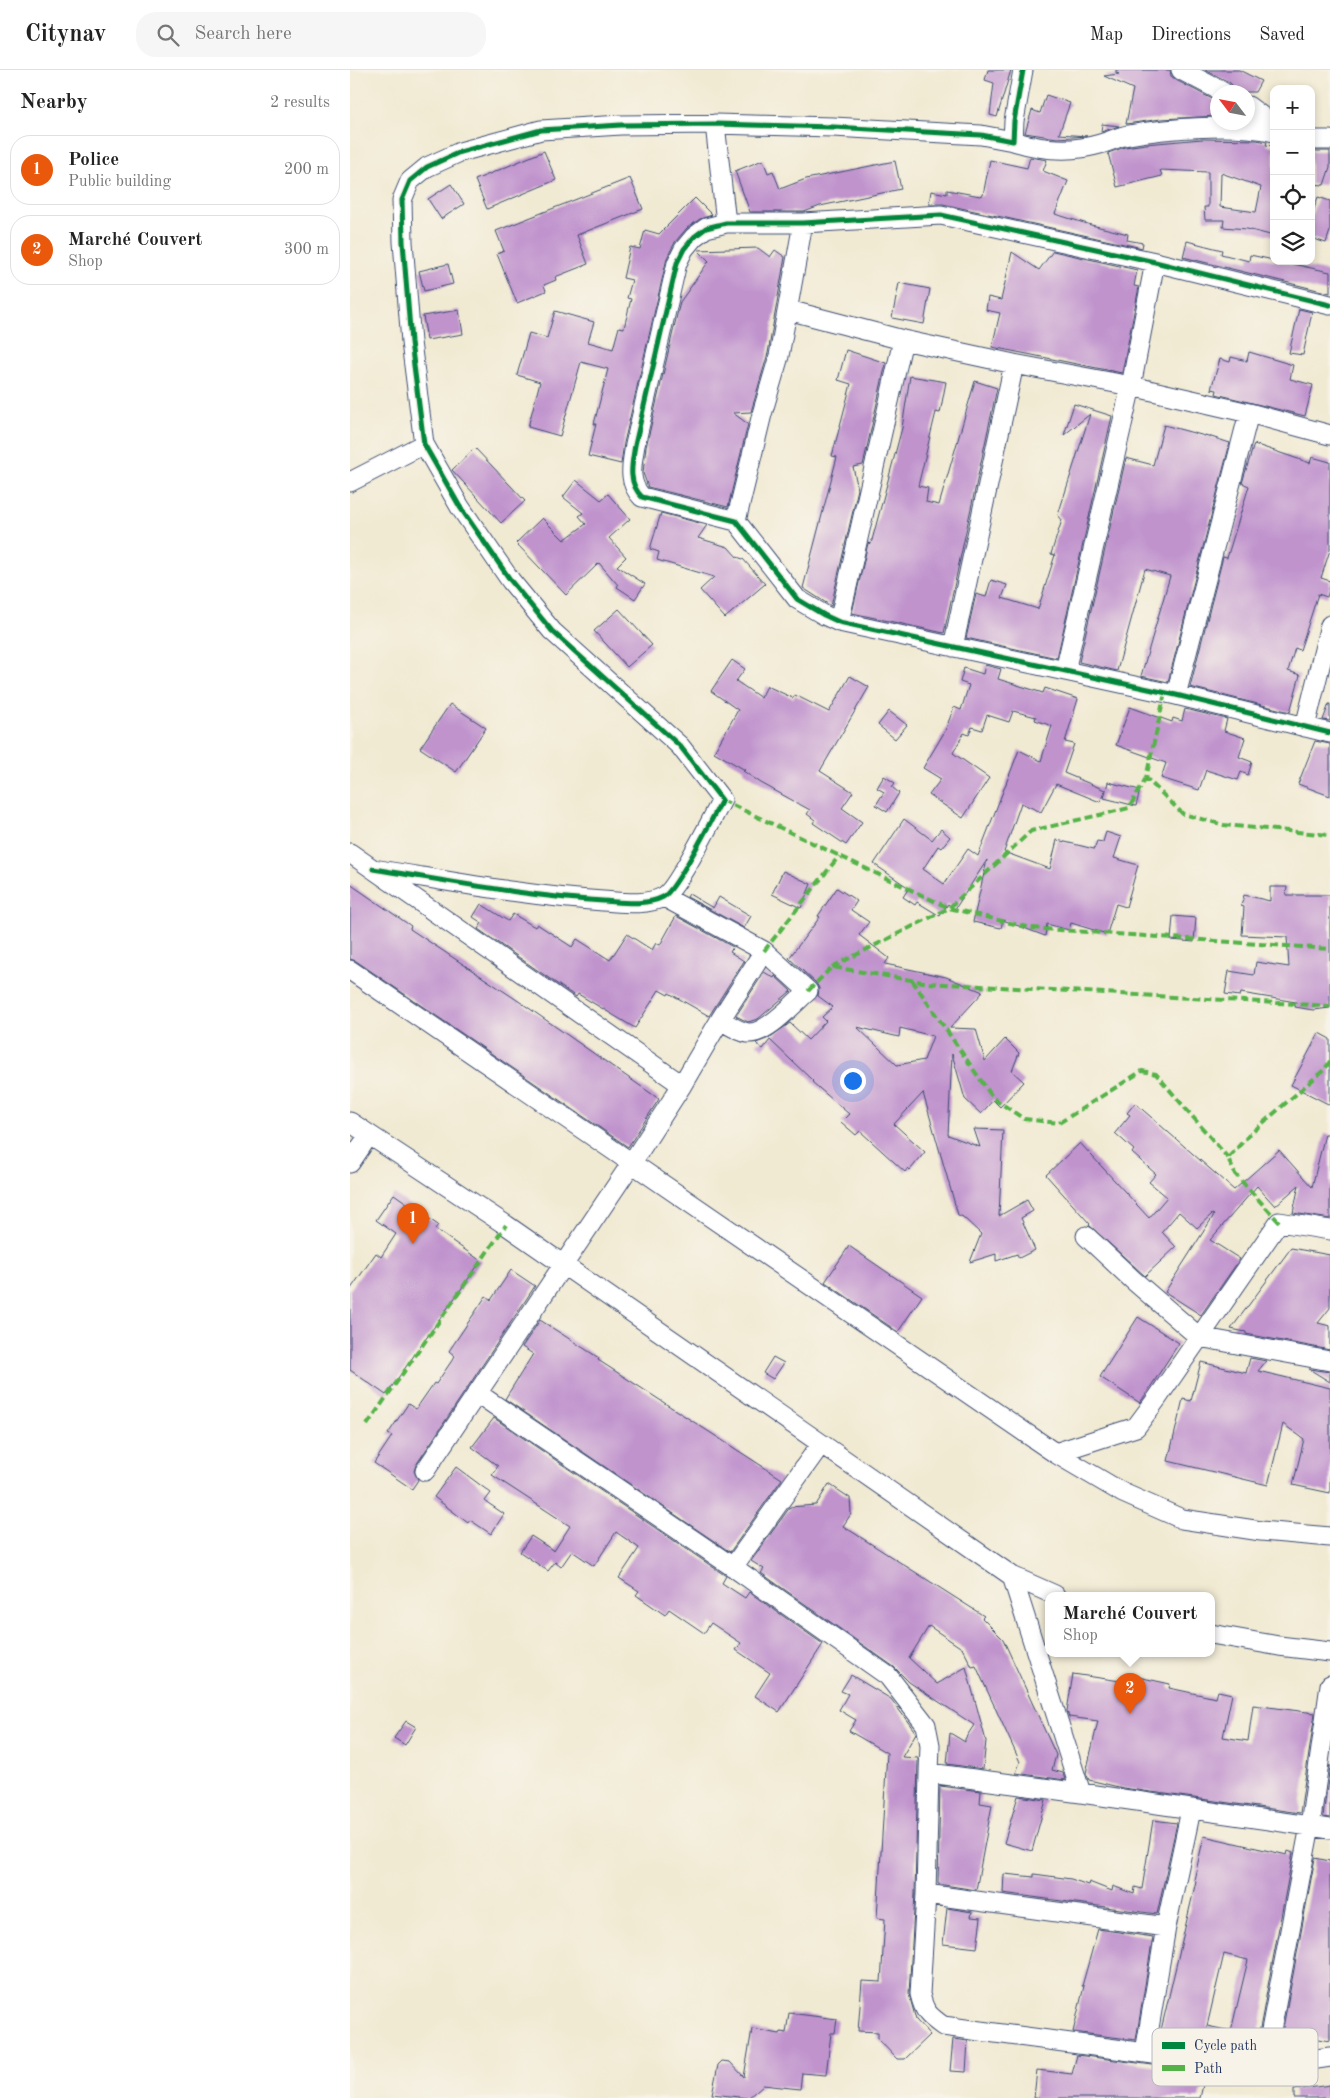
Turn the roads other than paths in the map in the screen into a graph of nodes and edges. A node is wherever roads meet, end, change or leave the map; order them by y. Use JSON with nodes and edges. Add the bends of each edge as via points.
{"nodes":[{"id":1,"x":1023,"y":70,"type":"edge"},
{"id":2,"x":1181,"y":70,"type":"edge"},
{"id":3,"x":1210,"y":85,"type":"edge"},
{"id":4,"x":1255,"y":113,"type":"edge"},
{"id":5,"x":715,"y":124,"type":"junction"},
{"id":6,"x":1269,"y":126,"type":"edge"},
{"id":7,"x":1315,"y":140,"type":"edge"},
{"id":8,"x":1330,"y":140,"type":"edge"},
{"id":9,"x":1013,"y":141,"type":"junction"},
{"id":10,"x":726,"y":223,"type":"junction"},
{"id":11,"x":803,"y":223,"type":"junction"},
{"id":12,"x":1154,"y":262,"type":"junction"},
{"id":13,"x":1330,"y":305,"type":"edge"},
{"id":14,"x":788,"y":310,"type":"junction"},
{"id":15,"x":903,"y":340,"type":"junction"},
{"id":16,"x":1014,"y":364,"type":"junction"},
{"id":17,"x":1132,"y":386,"type":"junction"},
{"id":18,"x":1249,"y":413,"type":"junction"},
{"id":19,"x":1330,"y":435,"type":"edge"},
{"id":20,"x":424,"y":444,"type":"junction"},
{"id":21,"x":350,"y":482,"type":"edge"},
{"id":22,"x":736,"y":521,"type":"junction"},
{"id":23,"x":839,"y":622,"type":"junction"},
{"id":24,"x":1330,"y":625,"type":"edge"},
{"id":25,"x":953,"y":648,"type":"junction"},
{"id":26,"x":1065,"y":671,"type":"junction"},
{"id":27,"x":1176,"y":695,"type":"junction"},
{"id":28,"x":1305,"y":727,"type":"junction"},
{"id":29,"x":1330,"y":732,"type":"edge"},
{"id":30,"x":350,"y":853,"type":"edge"},
{"id":31,"x":372,"y":869,"type":"junction"},
{"id":32,"x":664,"y":897,"type":"junction"},
{"id":33,"x":764,"y":951,"type":"junction"},
{"id":34,"x":350,"y":970,"type":"edge"},
{"id":35,"x":720,"y":1020,"type":"junction"},
{"id":36,"x":682,"y":1085,"type":"junction"},
{"id":37,"x":350,"y":1122,"type":"edge"},
{"id":38,"x":369,"y":1134,"type":"junction"},
{"id":39,"x":350,"y":1163,"type":"edge"},
{"id":40,"x":631,"y":1164,"type":"junction"},
{"id":41,"x":1330,"y":1230,"type":"edge"},
{"id":42,"x":1086,"y":1236,"type":"dead end"},
{"id":43,"x":562,"y":1264,"type":"junction"},
{"id":44,"x":1199,"y":1337,"type":"junction"},
{"id":45,"x":1330,"y":1361,"type":"edge"},
{"id":46,"x":476,"y":1393,"type":"junction"},
{"id":47,"x":821,"y":1444,"type":"junction"},
{"id":48,"x":1055,"y":1453,"type":"junction"},
{"id":49,"x":425,"y":1471,"type":"dead end"},
{"id":50,"x":1330,"y":1537,"type":"edge"},
{"id":51,"x":733,"y":1567,"type":"junction"},
{"id":52,"x":1012,"y":1576,"type":"junction"},
{"id":53,"x":1048,"y":1592,"type":"edge"},
{"id":54,"x":1215,"y":1635,"type":"edge"},
{"id":55,"x":1330,"y":1652,"type":"edge"},
{"id":56,"x":1330,"y":1685,"type":"edge"},
{"id":57,"x":929,"y":1773,"type":"junction"},
{"id":58,"x":1081,"y":1793,"type":"junction"},
{"id":59,"x":1191,"y":1810,"type":"junction"},
{"id":60,"x":1310,"y":1826,"type":"junction"},
{"id":61,"x":1330,"y":1829,"type":"edge"},
{"id":62,"x":926,"y":1894,"type":"junction"},
{"id":63,"x":1166,"y":1927,"type":"junction"},
{"id":64,"x":1271,"y":2028,"type":"edge"},
{"id":65,"x":1145,"y":2052,"type":"junction"},
{"id":66,"x":1152,"y":2053,"type":"edge"}],
"edges":[{"from":1,"to":9,"type":"street"},
{"from":2,"to":3,"type":"street"},
{"from":4,"to":6,"type":"street"},
{"from":5,"to":9,"type":"street","via":[[833,127],[971,135]]},
{"from":5,"to":10,"type":"street"},
{"from":5,"to":20,"type":"street","via":[[541,130],[460,152],[427,167],[410,181],[402,200],[404,242],[411,342]]},
{"from":6,"to":9,"type":"street","via":[[1150,132],[1060,150],[1036,148]]},
{"from":7,"to":8,"type":"street"},
{"from":10,"to":11,"type":"street"},
{"from":10,"to":22,"type":"street","via":[[706,228],[694,237],[677,263],[631,472],[633,485],[642,497]]},
{"from":11,"to":12,"type":"street","via":[[941,215]]},
{"from":11,"to":14,"type":"street"},
{"from":12,"to":13,"type":"street"},
{"from":12,"to":17,"type":"street"},
{"from":14,"to":15,"type":"street"},
{"from":14,"to":22,"type":"street"},
{"from":15,"to":16,"type":"street"},
{"from":15,"to":23,"type":"street"},
{"from":16,"to":17,"type":"street"},
{"from":16,"to":25,"type":"street"},
{"from":17,"to":18,"type":"street"},
{"from":17,"to":26,"type":"street"},
{"from":18,"to":19,"type":"street"},
{"from":18,"to":27,"type":"street"},
{"from":20,"to":21,"type":"street"},
{"from":20,"to":32,"type":"street","via":[[460,507],[511,581],[552,631],[680,746],[722,800],[694,853]]},
{"from":22,"to":23,"type":"street","via":[[798,600]]},
{"from":23,"to":25,"type":"street"},
{"from":24,"to":28,"type":"street"},
{"from":25,"to":26,"type":"street"},
{"from":26,"to":27,"type":"street"},
{"from":27,"to":28,"type":"street"},
{"from":28,"to":29,"type":"street"},
{"from":30,"to":31,"type":"street"},
{"from":31,"to":32,"type":"street","via":[[578,899],[628,902]]},
{"from":31,"to":36,"type":"street"},
{"from":32,"to":33,"type":"street"},
{"from":33,"to":35,"type":"street"},
{"from":33,"to":35,"type":"street","via":[[808,991],[760,1031],[749,1033]]},
{"from":34,"to":40,"type":"street"},
{"from":35,"to":36,"type":"street"},
{"from":36,"to":40,"type":"street"},
{"from":37,"to":38,"type":"street"},
{"from":38,"to":39,"type":"street"},
{"from":38,"to":43,"type":"street"},
{"from":40,"to":43,"type":"street"},
{"from":40,"to":48,"type":"street"},
{"from":41,"to":44,"type":"street","via":[[1279,1222]]},
{"from":42,"to":44,"type":"street"},
{"from":43,"to":46,"type":"street"},
{"from":43,"to":47,"type":"street"},
{"from":44,"to":45,"type":"street"},
{"from":44,"to":48,"type":"street","via":[[1136,1427]]},
{"from":46,"to":49,"type":"street"},
{"from":46,"to":51,"type":"street"},
{"from":47,"to":51,"type":"street"},
{"from":47,"to":52,"type":"street"},
{"from":48,"to":50,"type":"street","via":[[1123,1493],[1182,1519]]},
{"from":51,"to":57,"type":"street","via":[[888,1676],[926,1725],[930,1745]]},
{"from":52,"to":53,"type":"street"},
{"from":52,"to":58,"type":"street"},
{"from":54,"to":55,"type":"street"},
{"from":56,"to":60,"type":"street"},
{"from":57,"to":58,"type":"street"},
{"from":57,"to":62,"type":"street"},
{"from":58,"to":59,"type":"street"},
{"from":59,"to":60,"type":"street"},
{"from":59,"to":63,"type":"street"},
{"from":60,"to":61,"type":"street"},
{"from":60,"to":64,"type":"street"},
{"from":62,"to":63,"type":"street"},
{"from":62,"to":65,"type":"street","via":[[920,1994],[930,2017],[943,2026]]},
{"from":63,"to":65,"type":"street"},
{"from":65,"to":66,"type":"street"}]}
